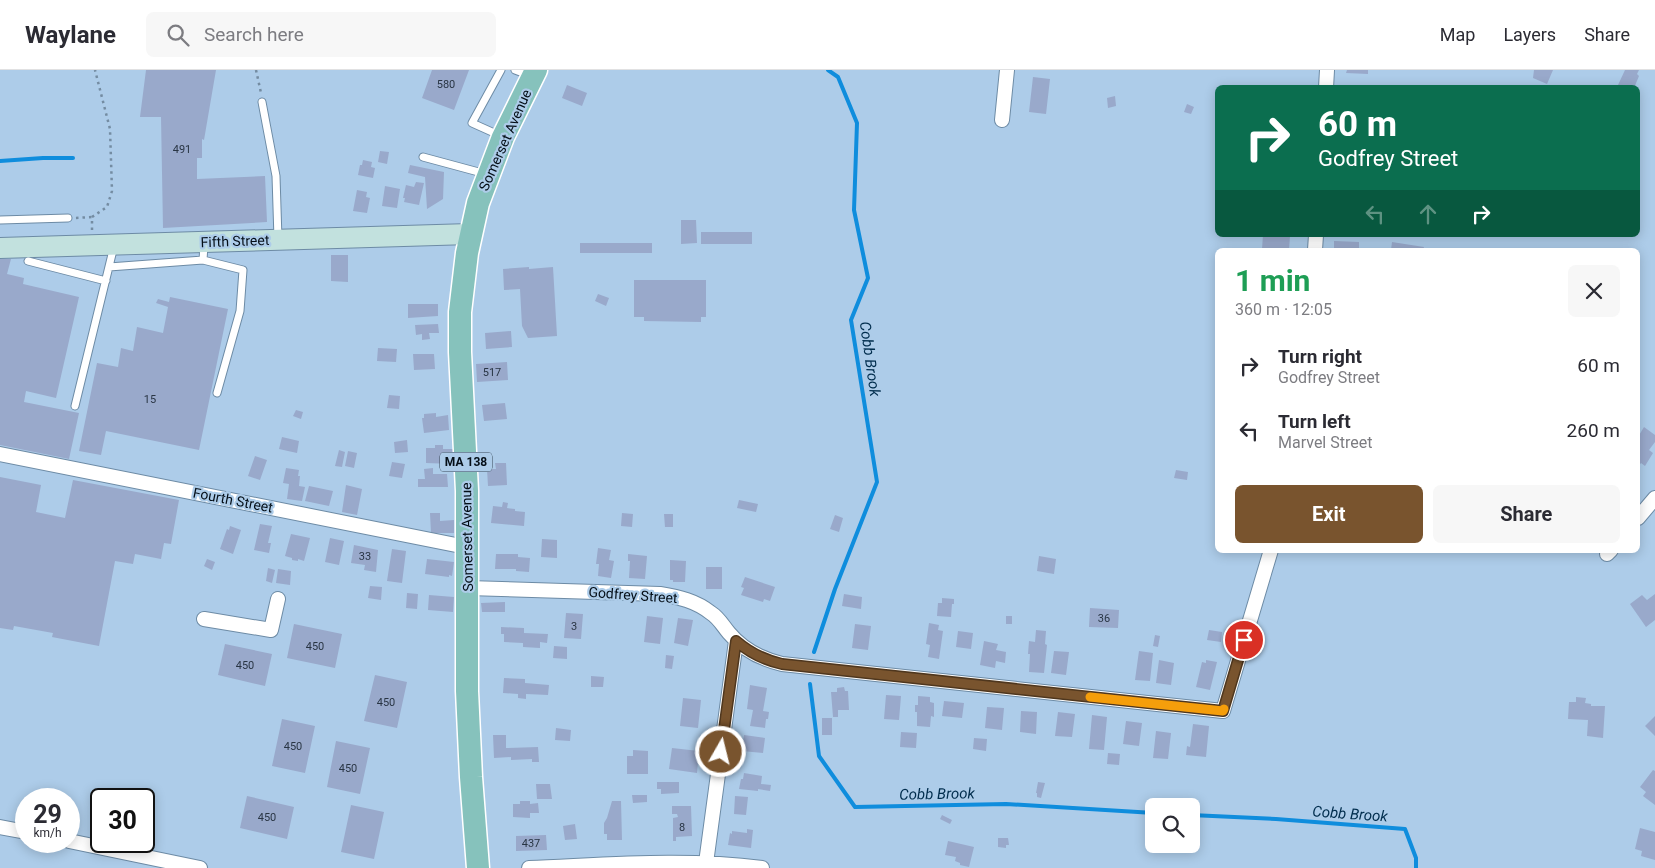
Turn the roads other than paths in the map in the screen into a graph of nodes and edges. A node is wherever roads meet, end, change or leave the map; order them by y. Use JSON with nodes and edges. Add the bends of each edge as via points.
{"nodes":[{"id":1,"x":501,"y":70,"type":"edge"},
{"id":2,"x":1007,"y":70,"type":"edge"},
{"id":3,"x":1327,"y":70,"type":"edge"},
{"id":4,"x":528,"y":72,"type":"edge"},
{"id":5,"x":1326,"y":85,"type":"edge"},
{"id":6,"x":262,"y":102,"type":"road end"},
{"id":7,"x":1002,"y":120,"type":"dead end"},
{"id":8,"x":503,"y":137,"type":"junction"},
{"id":9,"x":423,"y":157,"type":"dead end"},
{"id":10,"x":488,"y":174,"type":"junction"},
{"id":11,"x":68,"y":218,"type":"road end"},
{"id":12,"x":0,"y":220,"type":"edge"},
{"id":13,"x":470,"y":234,"type":"junction"},
{"id":14,"x":278,"y":239,"type":"junction"},
{"id":15,"x":115,"y":244,"type":"junction"},
{"id":16,"x":0,"y":248,"type":"edge"},
{"id":17,"x":203,"y":251,"type":"junction"},
{"id":18,"x":28,"y":261,"type":"dead end"},
{"id":19,"x":109,"y":267,"type":"junction"},
{"id":20,"x":106,"y":281,"type":"junction"},
{"id":21,"x":217,"y":393,"type":"dead end"},
{"id":22,"x":75,"y":406,"type":"dead end"},
{"id":23,"x":0,"y":454,"type":"edge"},
{"id":24,"x":1655,"y":498,"type":"edge"},
{"id":25,"x":1640,"y":516,"type":"edge"},
{"id":26,"x":466,"y":547,"type":"junction"},
{"id":27,"x":1270,"y":553,"type":"edge"},
{"id":28,"x":468,"y":588,"type":"junction"},
{"id":29,"x":278,"y":599,"type":"dead end"},
{"id":30,"x":204,"y":619,"type":"dead end"},
{"id":31,"x":736,"y":641,"type":"junction"},
{"id":32,"x":0,"y":827,"type":"edge"},
{"id":33,"x":15,"y":830,"type":"edge"},
{"id":34,"x":80,"y":843,"type":"edge"},
{"id":35,"x":706,"y":863,"type":"junction"},
{"id":36,"x":200,"y":868,"type":"edge"},
{"id":37,"x":478,"y":868,"type":"edge"},
{"id":38,"x":529,"y":868,"type":"edge"},
{"id":39,"x":762,"y":868,"type":"edge"}],
"edges":[{"from":1,"to":8,"type":"lane","via":[[472,123]]},
{"from":2,"to":7,"type":"street"},
{"from":3,"to":5,"type":"street"},
{"from":4,"to":8,"type":"main road","name":"Somerset Avenue","number":"MA 138"},
{"from":6,"to":14,"type":"lane","via":[[276,176]]},
{"from":8,"to":10,"type":"main road","name":"Somerset Avenue","number":"MA 138"},
{"from":9,"to":10,"type":"lane"},
{"from":10,"to":13,"type":"main road","name":"Somerset Avenue","number":"MA 138"},
{"from":11,"to":12,"type":"lane"},
{"from":13,"to":14,"type":"street","name":"Fifth Street"},
{"from":13,"to":26,"type":"main road","name":"Somerset Avenue","number":"MA 138","via":[[460,331]]},
{"from":14,"to":17,"type":"street","name":"Fifth Street"},
{"from":15,"to":16,"type":"street","name":"Fifth Street"},
{"from":15,"to":17,"type":"street","name":"Fifth Street"},
{"from":15,"to":19,"type":"lane"},
{"from":17,"to":19,"type":"lane"},
{"from":17,"to":21,"type":"lane","via":[[243,270],[240,311]]},
{"from":18,"to":20,"type":"lane"},
{"from":19,"to":20,"type":"lane"},
{"from":20,"to":22,"type":"lane"},
{"from":23,"to":26,"type":"street","name":"Fourth Street"},
{"from":24,"to":25,"type":"street"},
{"from":26,"to":28,"type":"main road","name":"Somerset Avenue","number":"MA 138"},
{"from":27,"to":31,"type":"street","name":"Godfrey Street","via":[[1223,711],[782,664],[766,660]]},
{"from":28,"to":31,"type":"street","name":"Godfrey Street","via":[[660,594],[703,607]]},
{"from":28,"to":37,"type":"main road","name":"Somerset Avenue","number":"MA 138","via":[[467,691]]},
{"from":29,"to":30,"type":"street","via":[[271,630]]},
{"from":31,"to":35,"type":"street"},
{"from":32,"to":33,"type":"street"},
{"from":34,"to":36,"type":"street"},
{"from":35,"to":38,"type":"street"},
{"from":35,"to":39,"type":"street"}]}
